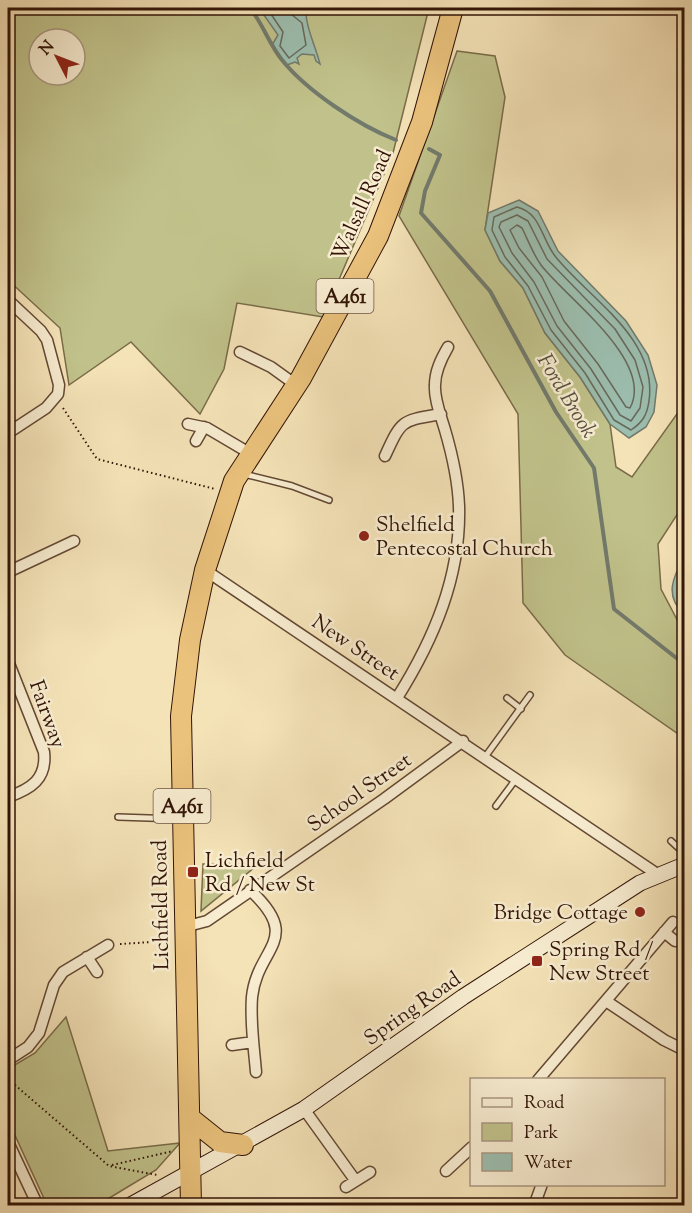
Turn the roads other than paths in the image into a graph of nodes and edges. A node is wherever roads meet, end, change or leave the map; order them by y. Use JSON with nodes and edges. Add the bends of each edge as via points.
{"nodes":[{"id":1,"x":453,"y":8,"type":"edge"},
{"id":2,"x":8,"y":300,"type":"edge"},
{"id":3,"x":448,"y":347,"type":"dead end"},
{"id":4,"x":240,"y":352,"type":"dead end"},
{"id":5,"x":296,"y":385,"type":"junction"},
{"id":6,"x":441,"y":414,"type":"junction"},
{"id":7,"x":188,"y":424,"type":"dead end"},
{"id":8,"x":204,"y":427,"type":"junction"},
{"id":9,"x":8,"y":433,"type":"edge"},
{"id":10,"x":196,"y":441,"type":"dead end"},
{"id":11,"x":251,"y":454,"type":"junction"},
{"id":12,"x":385,"y":456,"type":"dead end"},
{"id":13,"x":239,"y":473,"type":"junction"},
{"id":14,"x":329,"y":500,"type":"dead end"},
{"id":15,"x":74,"y":541,"type":"dead end"},
{"id":16,"x":205,"y":570,"type":"junction"},
{"id":17,"x":8,"y":572,"type":"edge"},
{"id":18,"x":8,"y":661,"type":"edge"},
{"id":19,"x":530,"y":695,"type":"dead end"},
{"id":20,"x":397,"y":698,"type":"junction"},
{"id":21,"x":507,"y":698,"type":"dead end"},
{"id":22,"x":521,"y":709,"type":"junction"},
{"id":23,"x":463,"y":741,"type":"junction"},
{"id":24,"x":485,"y":757,"type":"junction"},
{"id":25,"x":516,"y":779,"type":"junction"},
{"id":26,"x":8,"y":797,"type":"edge"},
{"id":27,"x":496,"y":806,"type":"dead end"},
{"id":28,"x":118,"y":817,"type":"dead end"},
{"id":29,"x":182,"y":819,"type":"junction"},
{"id":30,"x":672,"y":841,"type":"dead end"},
{"id":31,"x":684,"y":853,"type":"edge"},
{"id":32,"x":684,"y":865,"type":"edge"},
{"id":33,"x":657,"y":874,"type":"junction"},
{"id":34,"x":250,"y":890,"type":"junction"},
{"id":35,"x":673,"y":922,"type":"dead end"},
{"id":36,"x":664,"y":932,"type":"junction"},
{"id":37,"x":184,"y":934,"type":"junction"},
{"id":38,"x":675,"y":941,"type":"dead end"},
{"id":39,"x":108,"y":945,"type":"road end"},
{"id":40,"x":87,"y":957,"type":"junction"},
{"id":41,"x":97,"y":972,"type":"dead end"},
{"id":42,"x":606,"y":1001,"type":"junction"},
{"id":43,"x":253,"y":1042,"type":"junction"},
{"id":44,"x":232,"y":1045,"type":"dead end"},
{"id":45,"x":684,"y":1050,"type":"edge"},
{"id":46,"x":8,"y":1060,"type":"edge"},
{"id":47,"x":256,"y":1072,"type":"dead end"},
{"id":48,"x":540,"y":1078,"type":"edge"},
{"id":49,"x":304,"y":1109,"type":"junction"},
{"id":50,"x":190,"y":1118,"type":"junction"},
{"id":51,"x":8,"y":1142,"type":"edge"},
{"id":52,"x":243,"y":1145,"type":"junction"},
{"id":53,"x":470,"y":1148,"type":"edge"},
{"id":54,"x":370,"y":1172,"type":"dead end"},
{"id":55,"x":190,"y":1173,"type":"junction"},
{"id":56,"x":460,"y":1176,"type":"dead end"},
{"id":57,"x":542,"y":1186,"type":"edge"},
{"id":58,"x":38,"y":1206,"type":"edge"},
{"id":59,"x":129,"y":1206,"type":"edge"},
{"id":60,"x":191,"y":1206,"type":"edge"},
{"id":61,"x":534,"y":1206,"type":"edge"}],
"edges":[{"from":1,"to":5,"type":"highway","name":"Walsall Road","number":"A461","via":[[422,122],[378,236]]},
{"from":2,"to":9,"type":"street","via":[[47,340],[59,385],[58,394],[46,408]]},
{"from":3,"to":6,"type":"street","via":[[437,368],[434,387]]},
{"from":4,"to":5,"type":"street"},
{"from":5,"to":11,"type":"highway","name":"Walsall Road","number":"A461"},
{"from":6,"to":12,"type":"street","via":[[409,420],[398,427]]},
{"from":6,"to":20,"type":"street","via":[[459,506],[455,554],[447,600],[425,653]]},
{"from":7,"to":8,"type":"street"},
{"from":8,"to":10,"type":"street"},
{"from":8,"to":11,"type":"street"},
{"from":11,"to":13,"type":"highway","name":"Walsall Road","number":"A461"},
{"from":13,"to":14,"type":"lane"},
{"from":13,"to":16,"type":"highway","name":"Walsall Road","number":"A461"},
{"from":15,"to":17,"type":"street"},
{"from":16,"to":20,"type":"street","name":"New Street"},
{"from":16,"to":29,"type":"highway","name":"Lichfield Road","number":"A461","via":[[184,674]]},
{"from":18,"to":26,"type":"street","name":"Fairway","via":[[44,752],[45,764],[41,777],[28,790]]},
{"from":19,"to":22,"type":"lane"},
{"from":20,"to":23,"type":"street","name":"New Street"},
{"from":21,"to":22,"type":"lane"},
{"from":22,"to":24,"type":"lane"},
{"from":23,"to":24,"type":"street","name":"New Street"},
{"from":23,"to":34,"type":"street","name":"School Street"},
{"from":24,"to":25,"type":"street","name":"New Street"},
{"from":25,"to":27,"type":"lane"},
{"from":25,"to":33,"type":"street","name":"New Street"},
{"from":28,"to":29,"type":"lane"},
{"from":29,"to":37,"type":"highway","name":"Lichfield Road","number":"A461"},
{"from":30,"to":31,"type":"lane"},
{"from":32,"to":33,"type":"street","name":"Spring Road"},
{"from":33,"to":49,"type":"street","name":"Spring Road","via":[[463,997]]},
{"from":34,"to":37,"type":"street","name":"School Street"},
{"from":34,"to":43,"type":"street","via":[[268,907],[275,923],[273,949],[256,975]]},
{"from":35,"to":36,"type":"street"},
{"from":36,"to":38,"type":"street"},
{"from":36,"to":42,"type":"street"},
{"from":37,"to":50,"type":"highway","name":"Lichfield Road","number":"A461"},
{"from":39,"to":40,"type":"street"},
{"from":40,"to":41,"type":"street"},
{"from":40,"to":46,"type":"street","via":[[63,972],[54,985],[39,1033],[28,1047]]},
{"from":42,"to":45,"type":"street"},
{"from":42,"to":48,"type":"street"},
{"from":43,"to":44,"type":"street"},
{"from":43,"to":47,"type":"street"},
{"from":49,"to":52,"type":"street","name":"Spring Road"},
{"from":49,"to":54,"type":"street","via":[[351,1183]]},
{"from":50,"to":52,"type":"highway","via":[[220,1142]]},
{"from":50,"to":55,"type":"highway","name":"Lichfield Road","number":"A461"},
{"from":51,"to":58,"type":"street"},
{"from":52,"to":55,"type":"street","name":"Spring Road"},
{"from":53,"to":56,"type":"street","via":[[450,1168]]},
{"from":55,"to":59,"type":"street","name":"Spring Road"},
{"from":55,"to":60,"type":"highway","name":"Lichfield Road","number":"A461"},
{"from":57,"to":61,"type":"street"}]}
